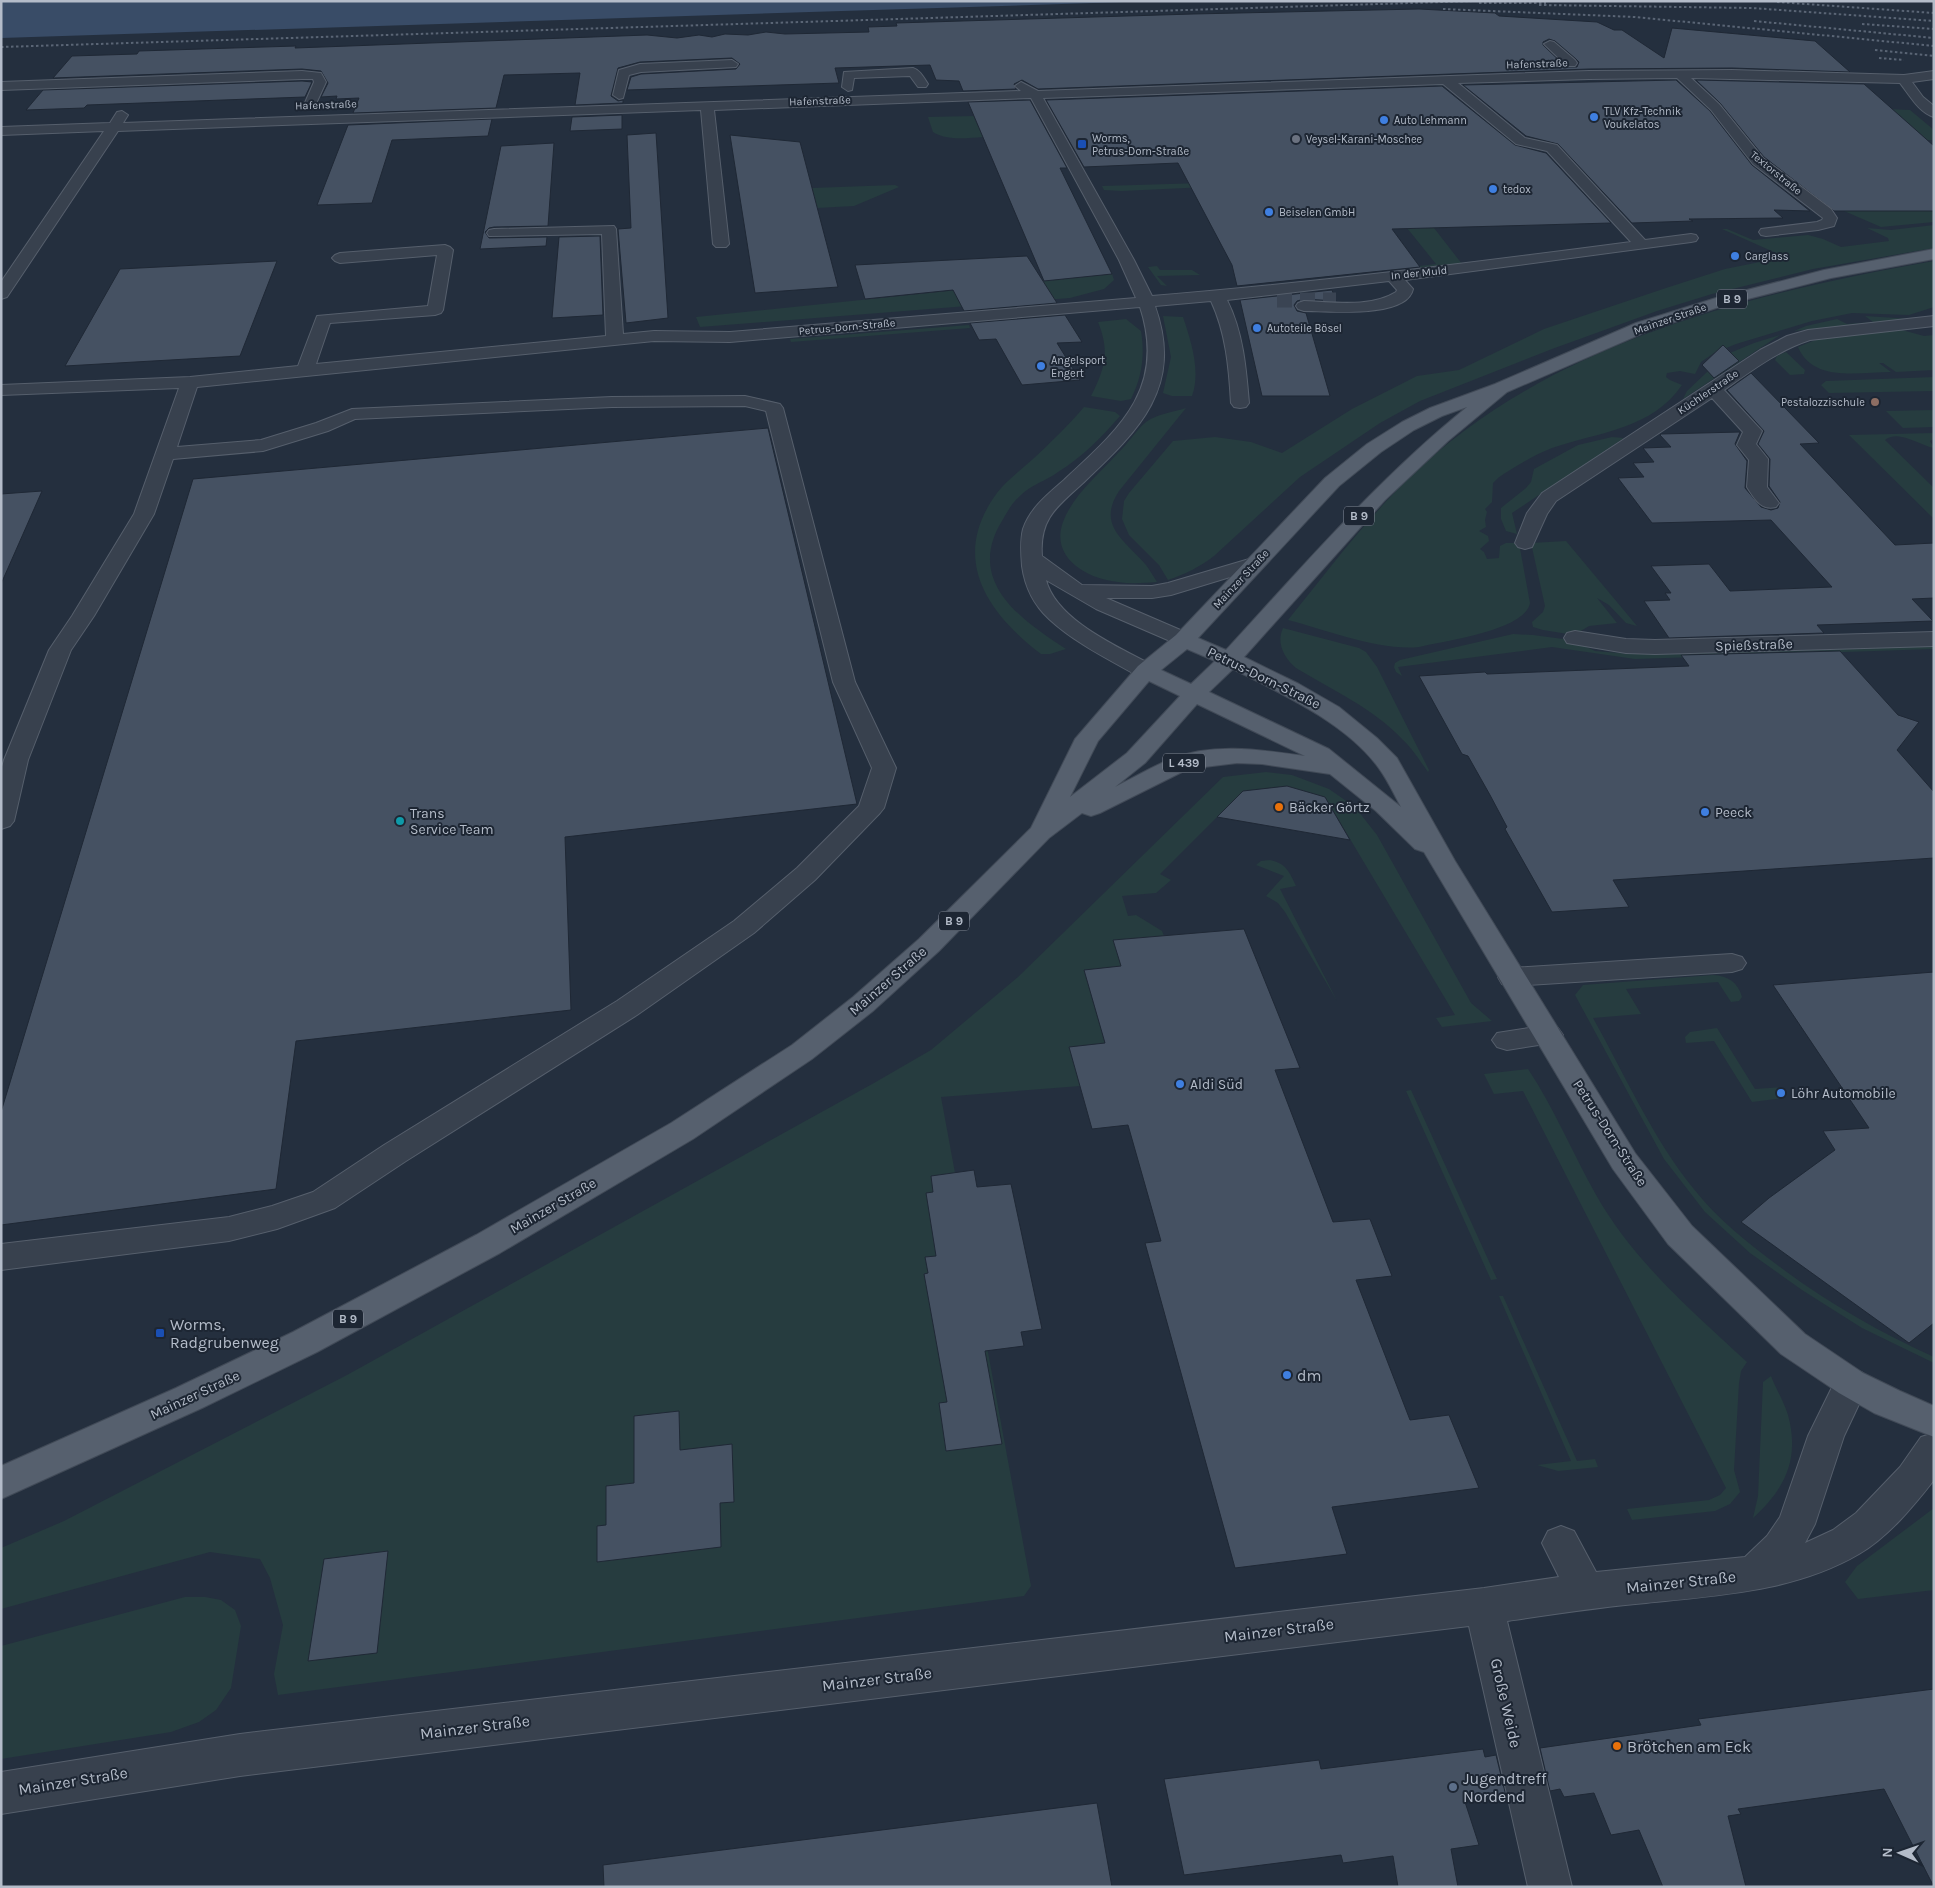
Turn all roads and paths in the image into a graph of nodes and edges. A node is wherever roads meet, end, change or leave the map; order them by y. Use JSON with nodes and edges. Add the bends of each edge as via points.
{"nodes":[{"id":1,"x":1550,"y":44,"type":"dead end"},
{"id":2,"x":1555,"y":63,"type":"dead end"},
{"id":3,"x":1780,"y":63,"type":"dead end"},
{"id":4,"x":732,"y":64,"type":"dead end"},
{"id":5,"x":1680,"y":74,"type":"junction"},
{"id":6,"x":1934,"y":75,"type":"edge"},
{"id":7,"x":1168,"y":76,"type":"dead end"},
{"id":8,"x":1904,"y":79,"type":"junction"},
{"id":9,"x":1446,"y":80,"type":"junction"},
{"id":10,"x":130,"y":81,"type":"junction"},
{"id":11,"x":1003,"y":82,"type":"dead end"},
{"id":12,"x":1934,"y":83,"type":"edge"},
{"id":13,"x":1,"y":86,"type":"edge"},
{"id":14,"x":843,"y":87,"type":"joint"},
{"id":15,"x":1035,"y":88,"type":"junction"},
{"id":16,"x":1178,"y":89,"type":"junction"},
{"id":17,"x":310,"y":105,"type":"dead end"},
{"id":18,"x":707,"y":105,"type":"junction"},
{"id":19,"x":605,"y":109,"type":"junction"},
{"id":20,"x":1934,"y":113,"type":"edge"},
{"id":21,"x":112,"y":120,"type":"junction"},
{"id":22,"x":1,"y":131,"type":"edge"},
{"id":23,"x":1766,"y":232,"type":"dead end"},
{"id":24,"x":494,"y":233,"type":"dead end"},
{"id":25,"x":1691,"y":238,"type":"dead end"},
{"id":26,"x":721,"y":244,"type":"dead end"},
{"id":27,"x":1642,"y":245,"type":"junction"},
{"id":28,"x":1934,"y":254,"type":"edge"},
{"id":29,"x":340,"y":258,"type":"dead end"},
{"id":30,"x":1386,"y":276,"type":"junction"},
{"id":31,"x":1,"y":294,"type":"edge"},
{"id":32,"x":1237,"y":294,"type":"junction"},
{"id":33,"x":1217,"y":296,"type":"junction"},
{"id":34,"x":1277,"y":300,"type":"tunnel mouth"},
{"id":35,"x":1336,"y":300,"type":"tunnel mouth"},
{"id":36,"x":1146,"y":302,"type":"junction"},
{"id":37,"x":1304,"y":306,"type":"dead end"},
{"id":38,"x":1934,"y":321,"type":"edge"},
{"id":39,"x":615,"y":340,"type":"junction"},
{"id":40,"x":305,"y":371,"type":"junction"},
{"id":41,"x":190,"y":382,"type":"junction"},
{"id":42,"x":1501,"y":388,"type":"junction"},
{"id":43,"x":1713,"y":389,"type":"junction"},
{"id":44,"x":1,"y":390,"type":"edge"},
{"id":45,"x":1240,"y":403,"type":"dead end"},
{"id":46,"x":165,"y":454,"type":"junction"},
{"id":47,"x":1770,"y":502,"type":"dead end"},
{"id":48,"x":1525,"y":543,"type":"dead end"},
{"id":49,"x":1031,"y":557,"type":"junction"},
{"id":50,"x":1256,"y":562,"type":"junction"},
{"id":51,"x":1080,"y":591,"type":"junction"},
{"id":52,"x":1575,"y":638,"type":"dead end"},
{"id":53,"x":1934,"y":638,"type":"edge"},
{"id":54,"x":1184,"y":640,"type":"junction"},
{"id":55,"x":1230,"y":659,"type":"junction"},
{"id":56,"x":1146,"y":671,"type":"junction"},
{"id":57,"x":1194,"y":694,"type":"junction"},
{"id":58,"x":1342,"y":770,"type":"junction"},
{"id":59,"x":1,"y":820,"type":"edge"},
{"id":60,"x":1040,"y":833,"type":"junction"},
{"id":61,"x":1442,"y":861,"type":"junction"},
{"id":62,"x":1732,"y":963,"type":"dead end"},
{"id":63,"x":1512,"y":978,"type":"junction"},
{"id":64,"x":1548,"y":1035,"type":"junction"},
{"id":65,"x":1507,"y":1040,"type":"dead end"},
{"id":66,"x":1,"y":1257,"type":"edge"},
{"id":67,"x":1851,"y":1383,"type":"junction"},
{"id":68,"x":1934,"y":1422,"type":"edge"},
{"id":69,"x":1934,"y":1448,"type":"edge"},
{"id":70,"x":1,"y":1483,"type":"edge"},
{"id":71,"x":1561,"y":1543,"type":"dead end"},
{"id":72,"x":1754,"y":1574,"type":"junction"},
{"id":73,"x":1586,"y":1591,"type":"junction"},
{"id":74,"x":1484,"y":1606,"type":"junction"},
{"id":75,"x":1,"y":1793,"type":"edge"},
{"id":76,"x":1550,"y":1887,"type":"edge"}],
"edges":[{"from":1,"to":2,"type":"street","name":"Hafenstraße","via":[[1575,63]]},
{"from":3,"to":8,"type":"street","name":"Hafenstraße","via":[[1854,67]]},
{"from":4,"to":19,"type":"street","name":"Hafenstraße","via":[[640,68],[623,73],[613,95],[639,95]]},
{"from":5,"to":8,"type":"street","name":"Hafenstraße"},
{"from":5,"to":9,"type":"street","name":"Hafenstraße"},
{"from":5,"to":23,"type":"street","name":"Textorstraße","via":[[1715,107],[1758,161],[1830,218],[1829,223],[1818,226]]},
{"from":6,"to":8,"type":"street","name":"Hafenstraße"},
{"from":7,"to":16,"type":"street"},
{"from":8,"to":12,"type":"street","name":"Hafenstraße"},
{"from":8,"to":20,"type":"street","via":[[1919,100]]},
{"from":9,"to":16,"type":"street","name":"Hafenstraße"},
{"from":9,"to":27,"type":"street","via":[[1521,141],[1552,148]]},
{"from":10,"to":13,"type":"street"},
{"from":10,"to":17,"type":"street","via":[[317,76],[320,82]]},
{"from":10,"to":21,"type":"street","via":[[124,105]]},
{"from":11,"to":15,"type":"street","name":"Hafenstraße"},
{"from":14,"to":14,"type":"street","name":"Hafenstraße","via":[[848,75],[913,72],[927,84]]},
{"from":15,"to":16,"type":"street","name":"Hafenstraße"},
{"from":15,"to":18,"type":"street","name":"Hafenstraße"},
{"from":15,"to":36,"type":"street","name":"Petrus-Dorn-Straße"},
{"from":18,"to":19,"type":"street","name":"Hafenstraße"},
{"from":18,"to":26,"type":"street"},
{"from":19,"to":21,"type":"street","name":"Hafenstraße"},
{"from":21,"to":22,"type":"street","name":"Hafenstraße"},
{"from":21,"to":31,"type":"street"},
{"from":24,"to":39,"type":"street","via":[[609,228]]},
{"from":25,"to":27,"type":"street","name":"In der Muld"},
{"from":27,"to":30,"type":"street","name":"In der Muld"},
{"from":28,"to":42,"type":"main road","name":"Mainzer Straße","number":"B 9","via":[[1830,273],[1722,301],[1642,327]]},
{"from":29,"to":40,"type":"street","via":[[445,250],[435,310],[323,319]]},
{"from":30,"to":32,"type":"street","name":"In der Muld"},
{"from":30,"to":35,"type":"street","via":[[1389,288],[1385,294],[1365,300]]},
{"from":30,"to":37,"type":"street","via":[[1405,289],[1404,294],[1392,301],[1372,306]]},
{"from":32,"to":33,"type":"street","name":"In der Muld"},
{"from":32,"to":34,"type":"street"},
{"from":33,"to":36,"type":"street","name":"In der Muld"},
{"from":33,"to":45,"type":"street","via":[[1226,312],[1237,355]]},
{"from":36,"to":39,"type":"street","name":"Petrus-Dorn-Straße","via":[[770,341],[654,336]]},
{"from":36,"to":49,"type":"street","name":"Petrus-Dorn-Straße","via":[[1154,326],[1157,357],[1145,402],[1130,424],[1045,508],[1033,530]]},
{"from":38,"to":43,"type":"street","name":"Küchlerstraße","via":[[1800,337],[1766,354]]},
{"from":39,"to":40,"type":"street","name":"Petrus-Dorn-Straße"},
{"from":40,"to":41,"type":"street","name":"Petrus-Dorn-Straße"},
{"from":41,"to":44,"type":"street","name":"Petrus-Dorn-Straße"},
{"from":41,"to":46,"type":"street"},
{"from":42,"to":50,"type":"main road","name":"Mainzer Straße","number":"B 9","via":[[1436,412],[1374,448],[1332,482]]},
{"from":42,"to":55,"type":"main road","name":"Mainzer Straße","number":"B 9","via":[[1434,443],[1378,496]]},
{"from":43,"to":47,"type":"street","via":[[1753,431],[1746,445],[1759,459],[1757,487]]},
{"from":43,"to":48,"type":"street","name":"Küchlerstraße","via":[[1549,497],[1537,513]]},
{"from":46,"to":59,"type":"street","via":[[144,514],[60,650],[16,760]]},
{"from":46,"to":66,"type":"street","via":[[263,445],[352,414],[622,402],[745,401],[774,408],[844,682],[884,768],[871,808],[806,874],[744,927],[627,1008],[324,1200],[277,1217],[228,1229]]},
{"from":49,"to":51,"type":"street","name":"Petrus-Dorn-Straße","via":[[1058,579]]},
{"from":49,"to":56,"type":"street","name":"Petrus-Dorn-Straße","via":[[1040,592],[1062,619]]},
{"from":50,"to":51,"type":"street","name":"Petrus-Dorn-Straße","via":[[1171,589],[1152,592]]},
{"from":50,"to":54,"type":"main road","name":"Mainzer Straße","number":"B 9"},
{"from":51,"to":54,"type":"street","name":"Petrus-Dorn-Straße"},
{"from":52,"to":53,"type":"street","name":"Spießstraße","via":[[1655,647]]},
{"from":54,"to":55,"type":"main road","name":"Petrus-Dorn-Straße"},
{"from":54,"to":56,"type":"main road","name":"Mainzer Straße","number":"B 9"},
{"from":55,"to":57,"type":"main road","name":"Mainzer Straße","number":"B 9"},
{"from":55,"to":61,"type":"main road","name":"Petrus-Dorn-Straße","via":[[1290,688],[1359,733],[1388,764]]},
{"from":56,"to":57,"type":"main road","name":"Petrus-Dorn-Straße"},
{"from":56,"to":60,"type":"main road","name":"Mainzer Straße","number":"B 9","via":[[1087,739]]},
{"from":57,"to":58,"type":"main road","name":"Petrus-Dorn-Straße","via":[[1289,738]]},
{"from":57,"to":60,"type":"main road","name":"Mainzer Straße","number":"B 9","via":[[1136,758]]},
{"from":58,"to":60,"type":"main road","number":"L 439","via":[[1262,757],[1201,759],[1180,764]]},
{"from":58,"to":61,"type":"main road","name":"Petrus-Dorn-Straße"},
{"from":60,"to":70,"type":"main road","name":"Mainzer Straße","number":"B 9","via":[[929,945],[863,1004],[802,1052],[682,1131],[488,1244],[305,1342]]},
{"from":61,"to":63,"type":"main road","name":"Petrus-Dorn-Straße"},
{"from":62,"to":63,"type":"street"},
{"from":63,"to":64,"type":"main road","name":"Petrus-Dorn-Straße"},
{"from":64,"to":65,"type":"street"},
{"from":64,"to":67,"type":"main road","name":"Petrus-Dorn-Straße","via":[[1624,1161],[1680,1235],[1793,1344]]},
{"from":67,"to":68,"type":"main road"},
{"from":67,"to":72,"type":"street","name":"Mainzer Straße","via":[[1826,1436],[1796,1524],[1781,1548]]},
{"from":69,"to":72,"type":"street","name":"Mainzer Straße","via":[[1908,1484],[1858,1535],[1795,1564]]},
{"from":71,"to":73,"type":"street"},
{"from":72,"to":73,"type":"street","name":"Mainzer Straße"},
{"from":73,"to":74,"type":"street","name":"Mainzer Straße"},
{"from":74,"to":75,"type":"street","name":"Mainzer Straße","via":[[250,1754]]},
{"from":74,"to":76,"type":"street","name":"Große Weide"}]}
